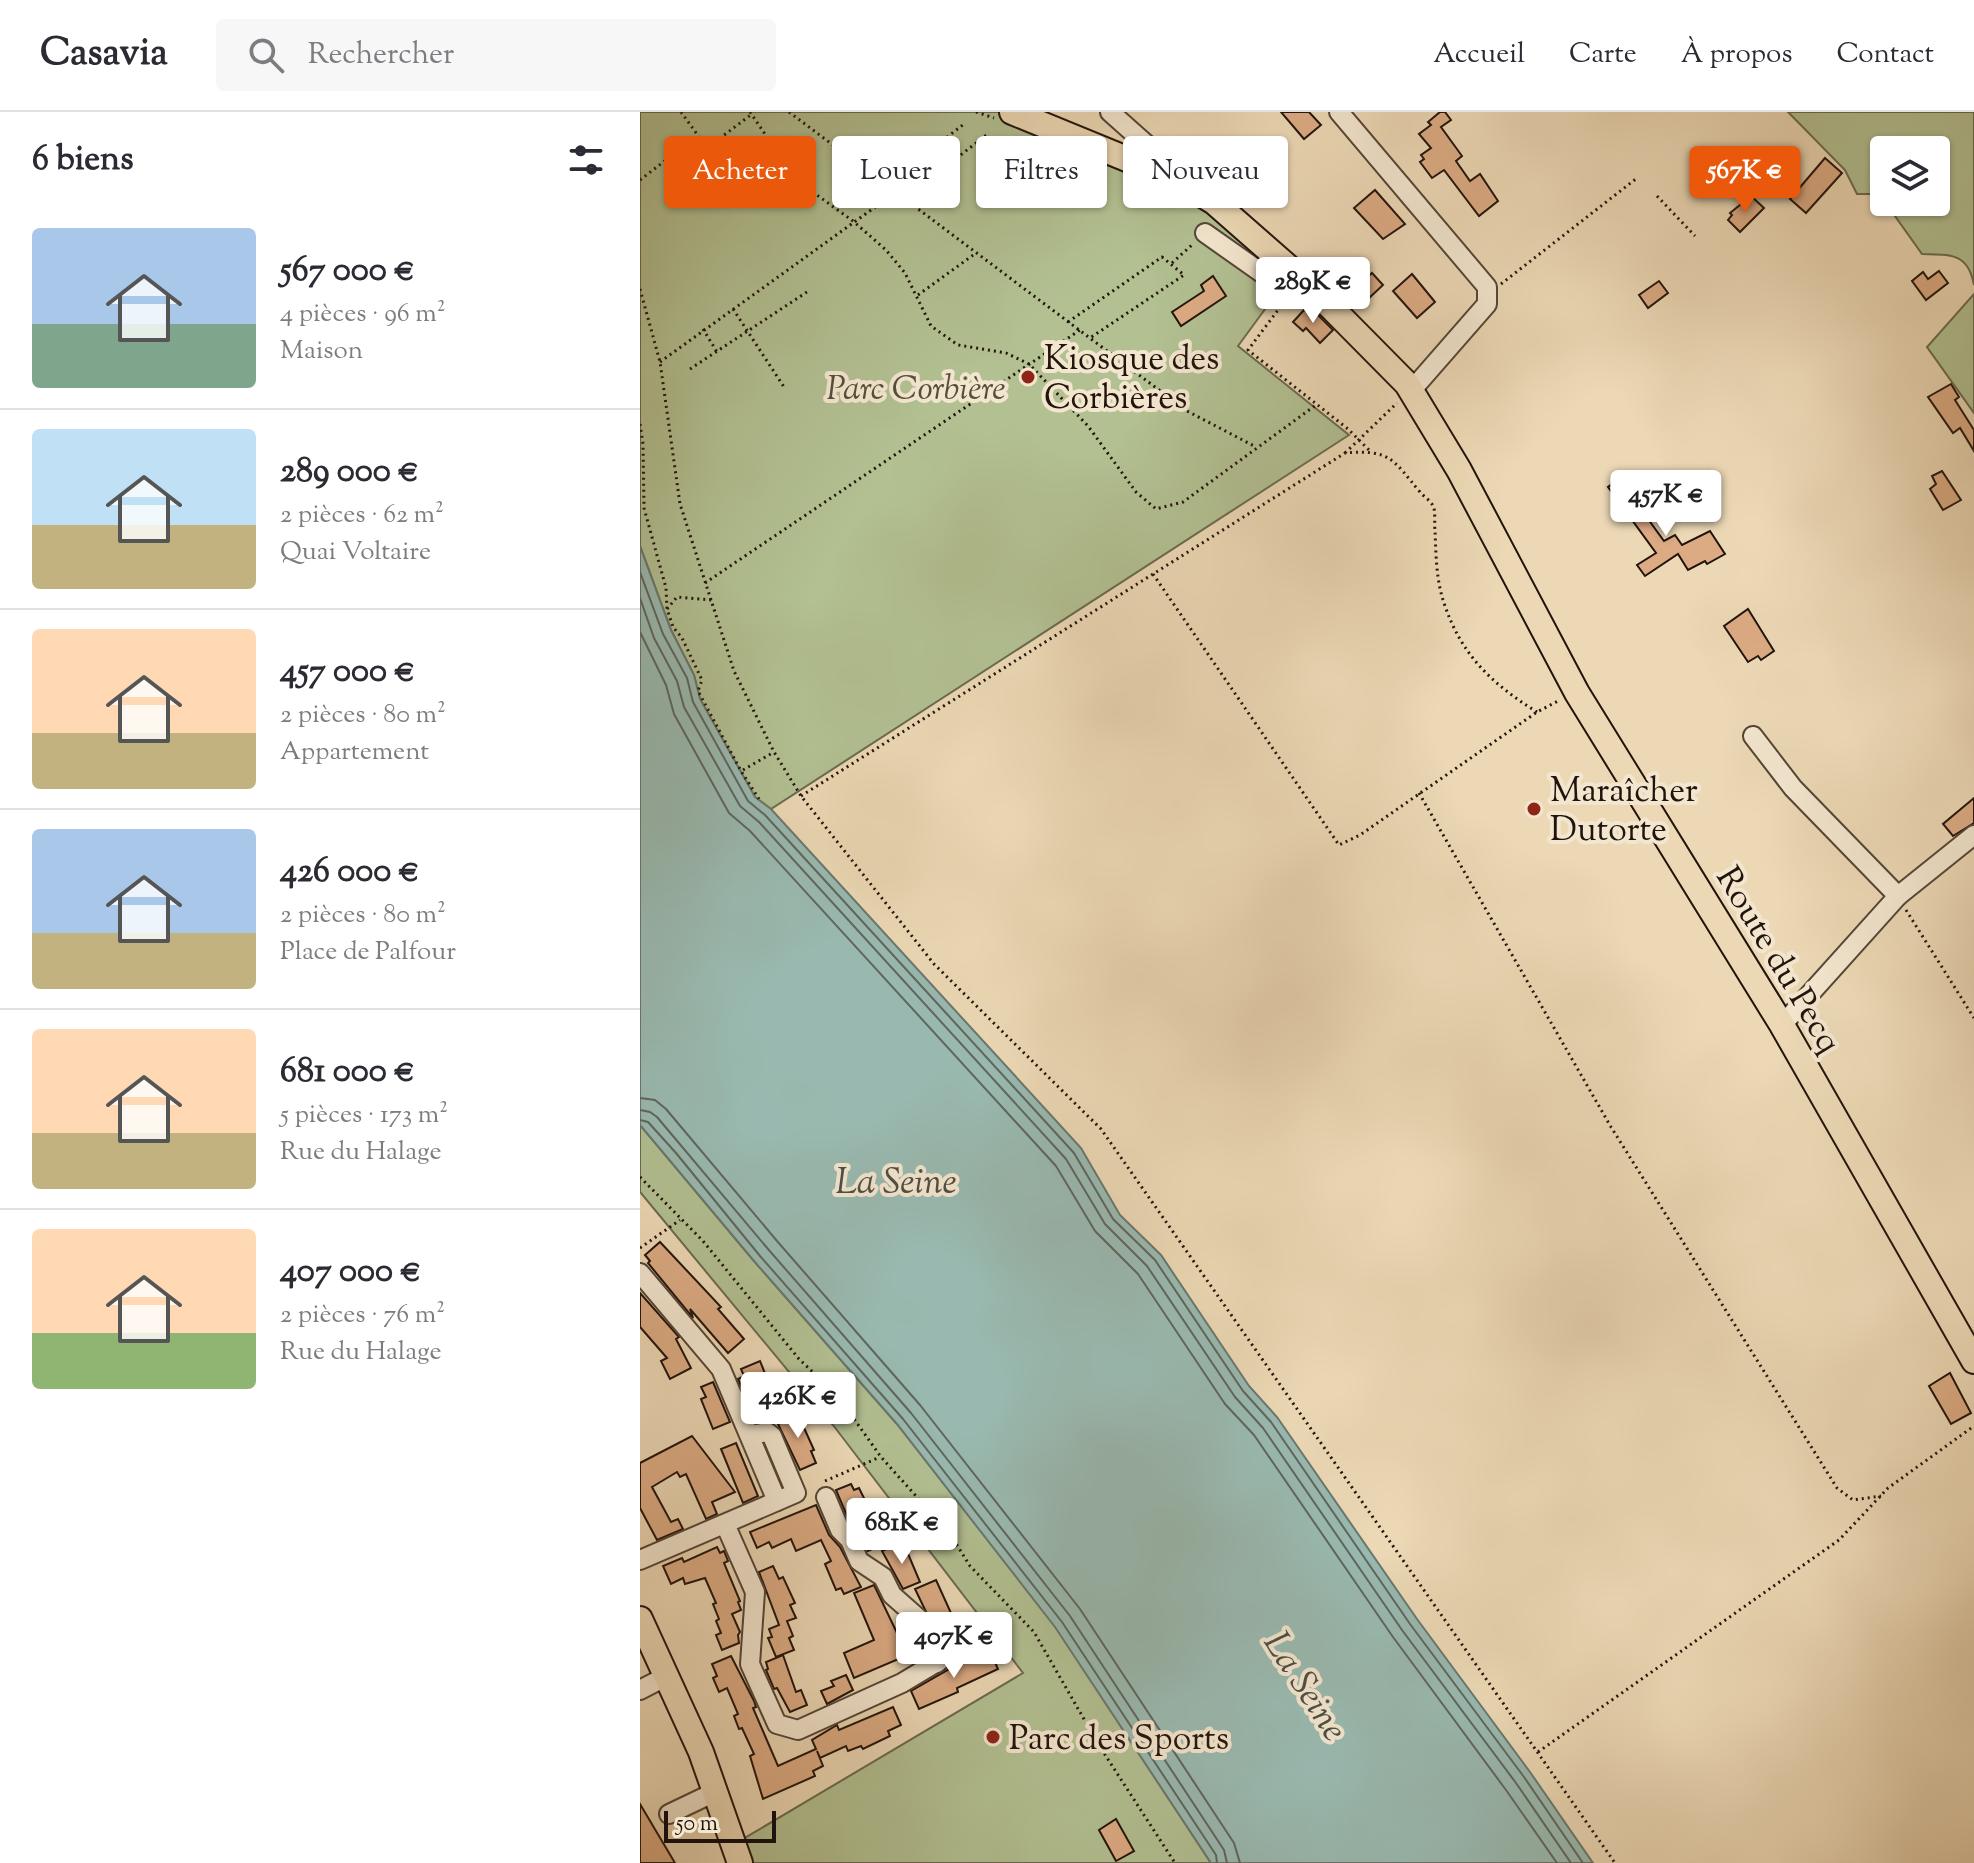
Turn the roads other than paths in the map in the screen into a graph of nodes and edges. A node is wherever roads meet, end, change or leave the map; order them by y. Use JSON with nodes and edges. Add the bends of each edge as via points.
{"nodes":[{"id":1,"x":1012,"y":112,"type":"edge"},
{"id":2,"x":1110,"y":112,"type":"edge"},
{"id":3,"x":1339,"y":112,"type":"edge"},
{"id":4,"x":995,"y":123,"type":"edge"},
{"id":5,"x":1137,"y":136,"type":"edge"},
{"id":6,"x":1118,"y":154,"type":"junction"},
{"id":7,"x":1123,"y":156,"type":"edge"},
{"id":8,"x":1221,"y":208,"type":"edge"},
{"id":9,"x":1200,"y":238,"type":"road end"},
{"id":10,"x":1290,"y":293,"type":"road end"},
{"id":11,"x":1409,"y":387,"type":"junction"},
{"id":12,"x":1753,"y":736,"type":"dead end"},
{"id":13,"x":1974,"y":835,"type":"edge"},
{"id":14,"x":1898,"y":896,"type":"junction"},
{"id":15,"x":1782,"y":1025,"type":"junction"},
{"id":16,"x":640,"y":1273,"type":"edge"},
{"id":17,"x":1974,"y":1361,"type":"edge"},
{"id":18,"x":750,"y":1435,"type":"junction"},
{"id":19,"x":826,"y":1497,"type":"dead end"},
{"id":20,"x":777,"y":1501,"type":"junction"},
{"id":21,"x":725,"y":1524,"type":"junction"},
{"id":22,"x":640,"y":1560,"type":"edge"},
{"id":23,"x":640,"y":1619,"type":"edge"},
{"id":24,"x":990,"y":1636,"type":"dead end"},
{"id":25,"x":937,"y":1663,"type":"junction"},
{"id":26,"x":665,"y":1677,"type":"junction"},
{"id":27,"x":640,"y":1690,"type":"edge"},
{"id":28,"x":711,"y":1794,"type":"junction"},
{"id":29,"x":669,"y":1814,"type":"dead end"},
{"id":30,"x":730,"y":1863,"type":"edge"},
{"id":31,"x":740,"y":1863,"type":"edge"}],
"edges":[{"from":1,"to":6,"type":"main road"},
{"from":2,"to":5,"type":"street"},
{"from":3,"to":11,"type":"street","via":[[1483,281],[1488,294],[1487,304]]},
{"from":4,"to":6,"type":"main road"},
{"from":6,"to":7,"type":"main road","name":"Route du Pecq"},
{"from":8,"to":11,"type":"main road","name":"Route du Pecq","via":[[1312,288]]},
{"from":9,"to":10,"type":"street"},
{"from":11,"to":15,"type":"main road","name":"Route du Pecq","via":[[1577,693]]},
{"from":12,"to":14,"type":"street","via":[[1793,788]]},
{"from":13,"to":14,"type":"street"},
{"from":14,"to":15,"type":"street"},
{"from":15,"to":17,"type":"main road","name":"Route du Pecq"},
{"from":16,"to":18,"type":"street","via":[[721,1369]]},
{"from":18,"to":20,"type":"street"},
{"from":18,"to":20,"type":"street","via":[[772,1436],[796,1493]]},
{"from":19,"to":25,"type":"street","via":[[859,1561],[883,1577],[892,1595],[918,1618]]},
{"from":20,"to":21,"type":"street"},
{"from":21,"to":22,"type":"street"},
{"from":21,"to":25,"type":"street","via":[[755,1592],[750,1664],[777,1724],[798,1730]]},
{"from":23,"to":26,"type":"main road"},
{"from":24,"to":25,"type":"street"},
{"from":26,"to":27,"type":"street"},
{"from":26,"to":28,"type":"main road","via":[[701,1752]]},
{"from":28,"to":29,"type":"street"},
{"from":28,"to":30,"type":"main road"},
{"from":28,"to":31,"type":"main road"}]}
